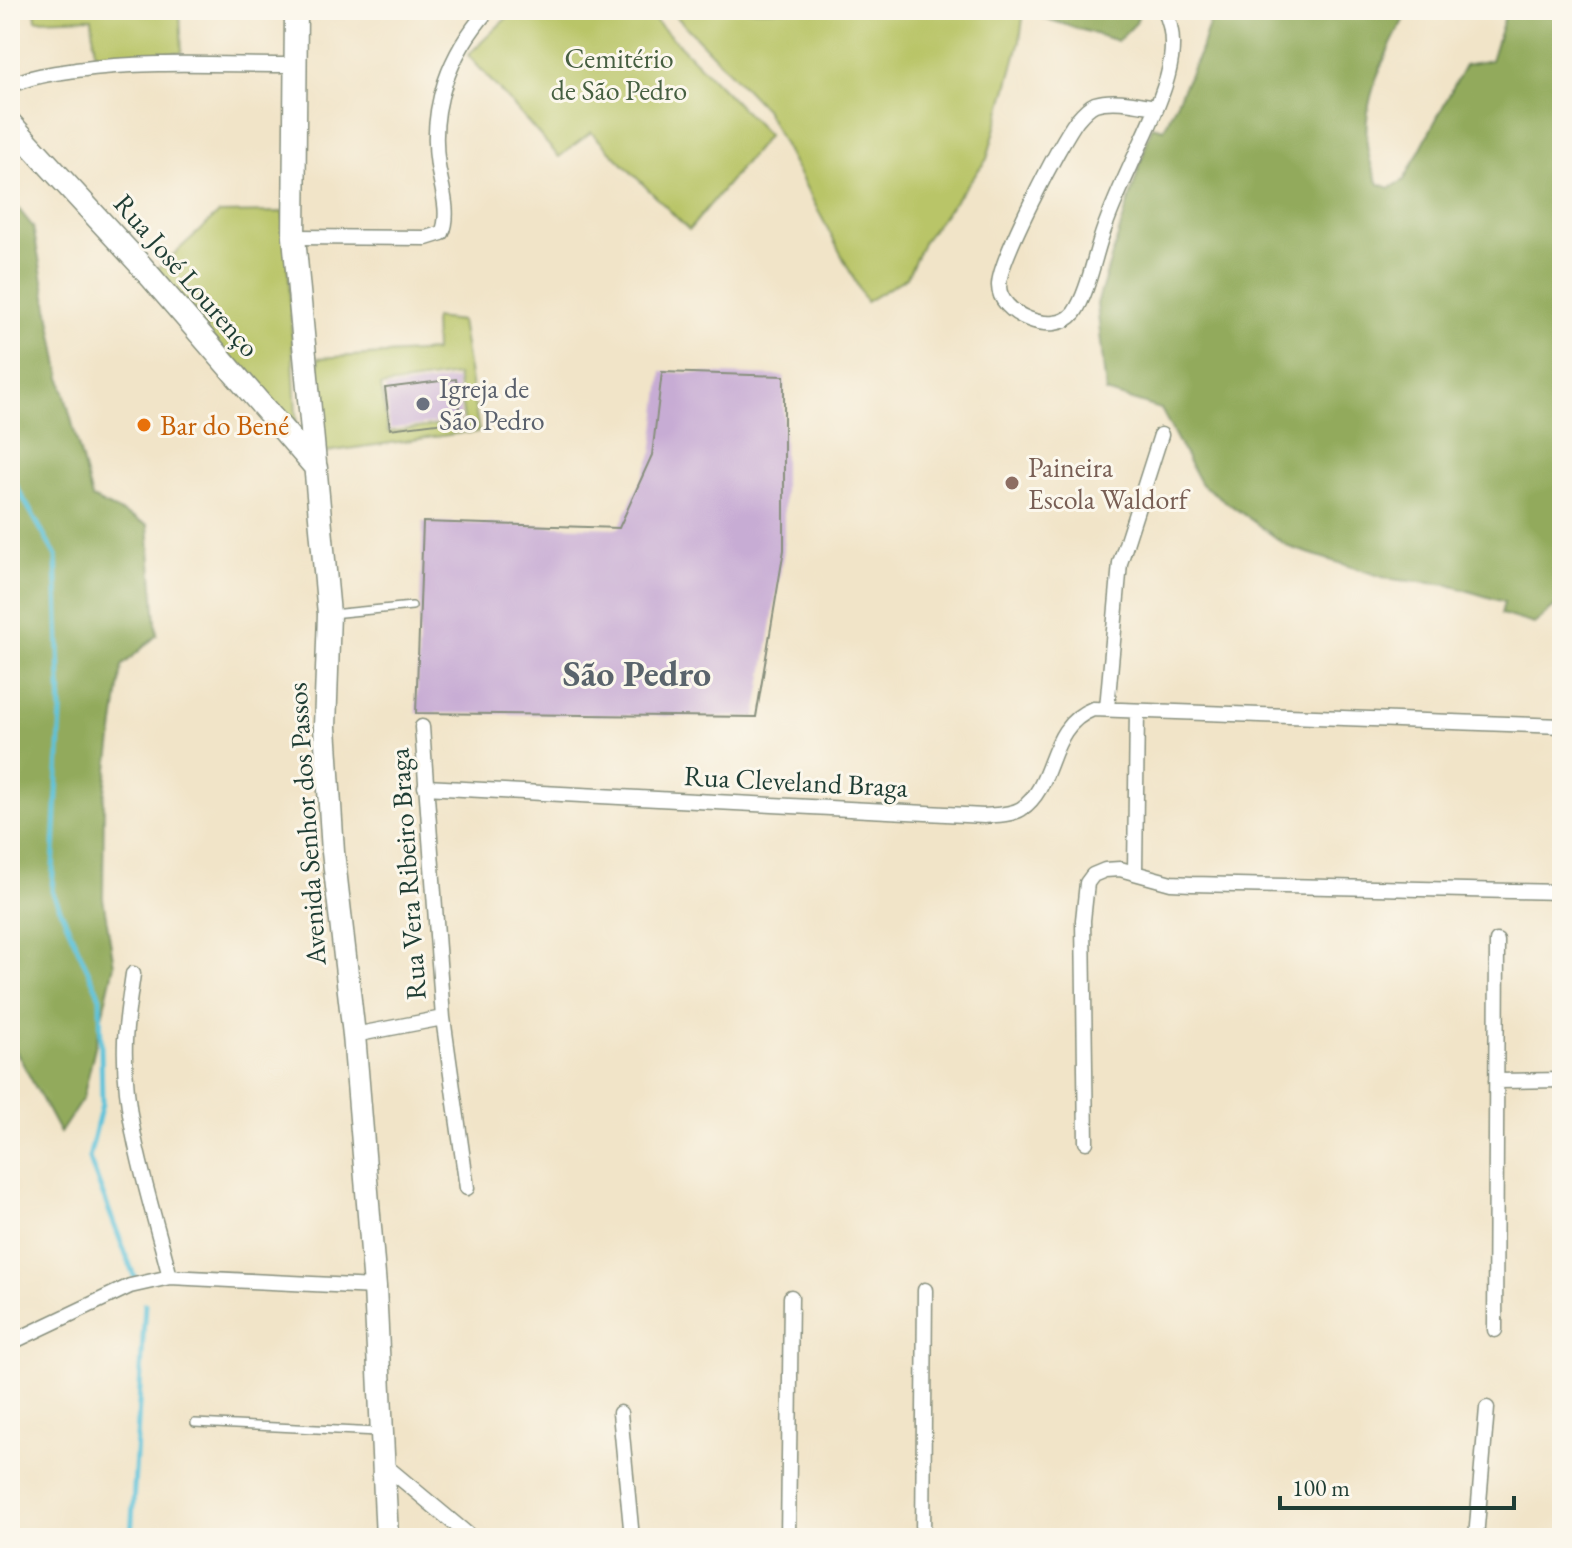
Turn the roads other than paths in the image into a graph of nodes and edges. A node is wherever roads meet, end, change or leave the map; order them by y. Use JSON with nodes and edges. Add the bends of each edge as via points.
{"nodes":[{"id":1,"x":296,"y":10,"type":"edge"},
{"id":2,"x":488,"y":10,"type":"edge"},
{"id":3,"x":1164,"y":10,"type":"edge"},
{"id":4,"x":295,"y":65,"type":"junction"},
{"id":5,"x":10,"y":86,"type":"edge"},
{"id":6,"x":1156,"y":107,"type":"junction"},
{"id":7,"x":10,"y":123,"type":"edge"},
{"id":8,"x":294,"y":237,"type":"junction"},
{"id":9,"x":1161,"y":435,"type":"dead end"},
{"id":10,"x":316,"y":468,"type":"junction"},
{"id":11,"x":412,"y":606,"type":"dead end"},
{"id":12,"x":329,"y":614,"type":"junction"},
{"id":13,"x":1107,"y":708,"type":"junction"},
{"id":14,"x":1137,"y":711,"type":"junction"},
{"id":15,"x":1562,"y":726,"type":"edge"},
{"id":16,"x":422,"y":727,"type":"dead end"},
{"id":17,"x":425,"y":787,"type":"junction"},
{"id":18,"x":1135,"y":872,"type":"junction"},
{"id":19,"x":1562,"y":892,"type":"edge"},
{"id":20,"x":1497,"y":941,"type":"dead end"},
{"id":21,"x":133,"y":974,"type":"dead end"},
{"id":22,"x":443,"y":1018,"type":"junction"},
{"id":23,"x":354,"y":1035,"type":"junction"},
{"id":24,"x":1562,"y":1080,"type":"edge"},
{"id":25,"x":1496,"y":1081,"type":"junction"},
{"id":26,"x":1086,"y":1142,"type":"dead end"},
{"id":27,"x":467,"y":1188,"type":"dead end"},
{"id":28,"x":170,"y":1277,"type":"junction"},
{"id":29,"x":375,"y":1287,"type":"junction"},
{"id":30,"x":925,"y":1290,"type":"dead end"},
{"id":31,"x":791,"y":1297,"type":"dead end"},
{"id":32,"x":1495,"y":1330,"type":"dead end"},
{"id":33,"x":10,"y":1343,"type":"edge"},
{"id":34,"x":1487,"y":1408,"type":"dead end"},
{"id":35,"x":620,"y":1413,"type":"dead end"},
{"id":36,"x":195,"y":1423,"type":"dead end"},
{"id":37,"x":381,"y":1432,"type":"junction"},
{"id":38,"x":382,"y":1463,"type":"junction"},
{"id":39,"x":387,"y":1538,"type":"edge"},
{"id":40,"x":472,"y":1538,"type":"edge"},
{"id":41,"x":632,"y":1538,"type":"edge"},
{"id":42,"x":788,"y":1538,"type":"edge"},
{"id":43,"x":923,"y":1538,"type":"edge"},
{"id":44,"x":1476,"y":1538,"type":"edge"}],
"edges":[{"from":1,"to":4,"type":"street","name":"Avenida Senhor dos Passos"},
{"from":2,"to":8,"type":"street","via":[[454,59],[436,115],[442,233],[426,238]]},
{"from":3,"to":6,"type":"street","via":[[1174,45]]},
{"from":4,"to":5,"type":"street","via":[[94,67]]},
{"from":4,"to":8,"type":"street","name":"Avenida Senhor dos Passos"},
{"from":6,"to":6,"type":"street","via":[[1111,210],[1078,306],[1064,321],[1052,323],[1020,315],[1000,296],[998,283],[1076,121],[1096,104]]},
{"from":7,"to":10,"type":"street","name":"Rua José Lourenço"},
{"from":8,"to":10,"type":"street","name":"Avenida Senhor dos Passos"},
{"from":9,"to":13,"type":"street","via":[[1120,563]]},
{"from":10,"to":12,"type":"street","name":"Avenida Senhor dos Passos"},
{"from":11,"to":12,"type":"lane"},
{"from":12,"to":23,"type":"street","name":"Avenida Senhor dos Passos","via":[[325,727]]},
{"from":13,"to":14,"type":"street"},
{"from":13,"to":17,"type":"street","name":"Rua Cleveland Braga","via":[[1079,714],[1058,742],[1033,796],[1020,810],[1004,814]]},
{"from":14,"to":15,"type":"street"},
{"from":14,"to":18,"type":"street"},
{"from":16,"to":17,"type":"street","name":"Rua Vera Ribeiro Braga"},
{"from":17,"to":22,"type":"street","name":"Rua Vera Ribeiro Braga"},
{"from":18,"to":19,"type":"street","via":[[1192,884]]},
{"from":18,"to":26,"type":"street","via":[[1105,870],[1093,875],[1084,898]]},
{"from":20,"to":25,"type":"street"},
{"from":21,"to":28,"type":"street","via":[[125,1042],[130,1111]]},
{"from":22,"to":23,"type":"street","name":"Rua Vera Ribeiro Braga"},
{"from":22,"to":27,"type":"street","name":"Rua Vera Ribeiro Braga"},
{"from":23,"to":29,"type":"street","name":"Avenida Senhor dos Passos"},
{"from":24,"to":25,"type":"street"},
{"from":25,"to":32,"type":"street"},
{"from":28,"to":29,"type":"street"},
{"from":28,"to":33,"type":"street","via":[[130,1286]]},
{"from":29,"to":37,"type":"street","name":"Avenida Senhor dos Passos"},
{"from":30,"to":43,"type":"street"},
{"from":31,"to":42,"type":"street"},
{"from":34,"to":44,"type":"street"},
{"from":35,"to":41,"type":"street"},
{"from":36,"to":37,"type":"lane"},
{"from":37,"to":38,"type":"street","name":"Avenida Senhor dos Passos"},
{"from":38,"to":39,"type":"street","name":"Avenida Senhor dos Passos"},
{"from":38,"to":40,"type":"street"}]}
